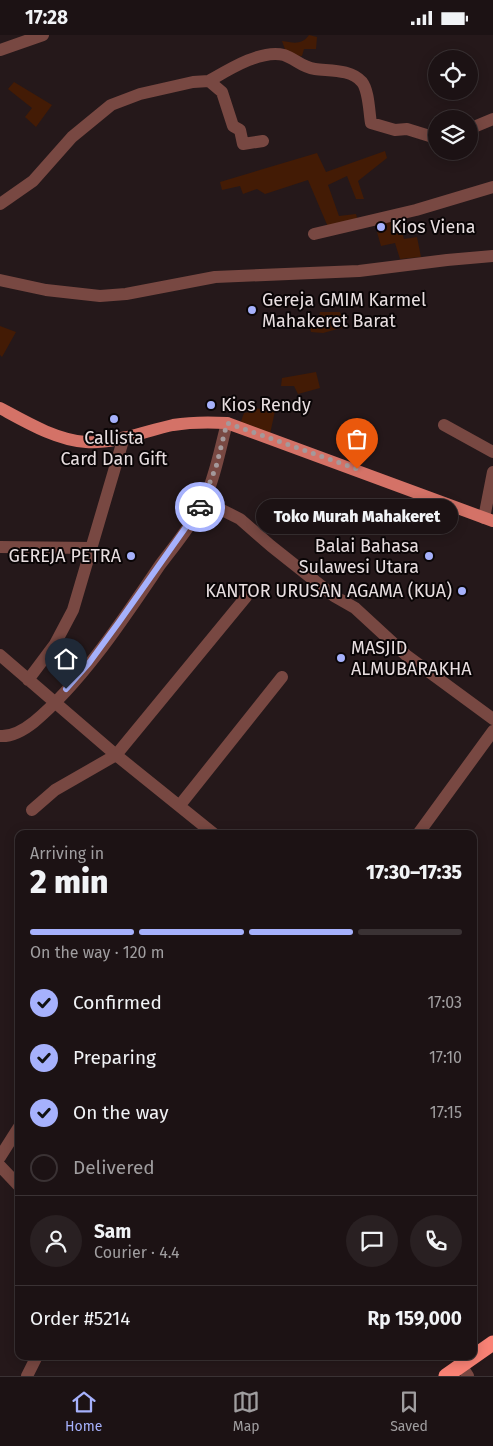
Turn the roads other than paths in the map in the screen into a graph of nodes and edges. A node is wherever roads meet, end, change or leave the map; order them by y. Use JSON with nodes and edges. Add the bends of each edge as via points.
{"nodes":[{"id":1,"x":43,"y":35,"type":"edge"},
{"id":2,"x":0,"y":50,"type":"edge"},
{"id":3,"x":209,"y":81,"type":"junction"},
{"id":4,"x":493,"y":119,"type":"edge"},
{"id":5,"x":478,"y":125,"type":"edge"},
{"id":6,"x":428,"y":135,"type":"edge"},
{"id":7,"x":263,"y":141,"type":"dead end"},
{"id":8,"x":493,"y":187,"type":"edge"},
{"id":9,"x":0,"y":204,"type":"edge"},
{"id":10,"x":314,"y":234,"type":"dead end"},
{"id":11,"x":493,"y":256,"type":"edge"},
{"id":12,"x":0,"y":281,"type":"edge"},
{"id":13,"x":0,"y":408,"type":"edge"},
{"id":14,"x":227,"y":423,"type":"junction"},
{"id":15,"x":444,"y":425,"type":"dead end"},
{"id":16,"x":124,"y":437,"type":"junction"},
{"id":17,"x":493,"y":452,"type":"edge"},
{"id":18,"x":493,"y":472,"type":"edge"},
{"id":19,"x":204,"y":501,"type":"junction"},
{"id":20,"x":489,"y":519,"type":"edge"},
{"id":21,"x":0,"y":547,"type":"edge"},
{"id":22,"x":92,"y":547,"type":"junction"},
{"id":23,"x":246,"y":597,"type":"dead end"},
{"id":24,"x":0,"y":655,"type":"edge"},
{"id":25,"x":282,"y":677,"type":"dead end"},
{"id":26,"x":28,"y":680,"type":"junction"},
{"id":27,"x":54,"y":702,"type":"junction"},
{"id":28,"x":493,"y":719,"type":"edge"},
{"id":29,"x":493,"y":731,"type":"edge"},
{"id":30,"x":0,"y":736,"type":"edge"},
{"id":31,"x":116,"y":755,"type":"junction"},
{"id":32,"x":180,"y":805,"type":"junction"},
{"id":33,"x":32,"y":810,"type":"dead end"},
{"id":34,"x":209,"y":830,"type":"edge"},
{"id":35,"x":421,"y":830,"type":"edge"},
{"id":36,"x":15,"y":1133,"type":"edge"},
{"id":37,"x":0,"y":1157,"type":"edge"},
{"id":38,"x":2,"y":1173,"type":"edge"},
{"id":39,"x":15,"y":1183,"type":"edge"},
{"id":40,"x":493,"y":1343,"type":"edge"},
{"id":41,"x":477,"y":1359,"type":"edge"},
{"id":42,"x":35,"y":1360,"type":"edge"},
{"id":43,"x":476,"y":1360,"type":"edge"},
{"id":44,"x":465,"y":1371,"type":"edge"},
{"id":45,"x":27,"y":1376,"type":"edge"},
{"id":46,"x":446,"y":1376,"type":"edge"}],
"edges":[{"from":1,"to":2,"type":"street"},
{"from":3,"to":6,"type":"street","via":[[247,59],[278,54],[303,67],[340,71],[358,79],[363,83],[371,123]]},
{"from":3,"to":7,"type":"street","via":[[222,92],[233,127],[238,128],[243,144]]},
{"from":3,"to":9,"type":"street","via":[[140,94],[111,105],[72,137],[33,181]]},
{"from":4,"to":5,"type":"street"},
{"from":8,"to":10,"type":"street","via":[[416,210]]},
{"from":11,"to":12,"type":"street","via":[[359,271],[215,277],[100,296]]},
{"from":13,"to":16,"type":"main road","via":[[68,439],[86,442]]},
{"from":14,"to":16,"type":"main road","via":[[191,423]]},
{"from":14,"to":19,"type":"street"},
{"from":14,"to":20,"type":"main road"},
{"from":15,"to":17,"type":"street"},
{"from":16,"to":22,"type":"street"},
{"from":18,"to":20,"type":"street"},
{"from":19,"to":27,"type":"street","via":[[188,528],[89,663]]},
{"from":19,"to":28,"type":"street","via":[[240,519],[334,596],[355,608],[406,655]]},
{"from":21,"to":22,"type":"street"},
{"from":22,"to":26,"type":"street","via":[[73,610],[55,644]]},
{"from":23,"to":31,"type":"street"},
{"from":24,"to":26,"type":"street"},
{"from":25,"to":32,"type":"street"},
{"from":26,"to":27,"type":"street"},
{"from":27,"to":30,"type":"street","via":[[19,732]]},
{"from":27,"to":31,"type":"street"},
{"from":29,"to":35,"type":"street"},
{"from":31,"to":32,"type":"street"},
{"from":31,"to":33,"type":"street","via":[[55,790]]},
{"from":32,"to":34,"type":"street"},
{"from":36,"to":37,"type":"street"},
{"from":38,"to":39,"type":"street"},
{"from":40,"to":41,"type":"highway"},
{"from":42,"to":45,"type":"street"},
{"from":43,"to":44,"type":"highway"},
{"from":44,"to":46,"type":"highway"}]}
